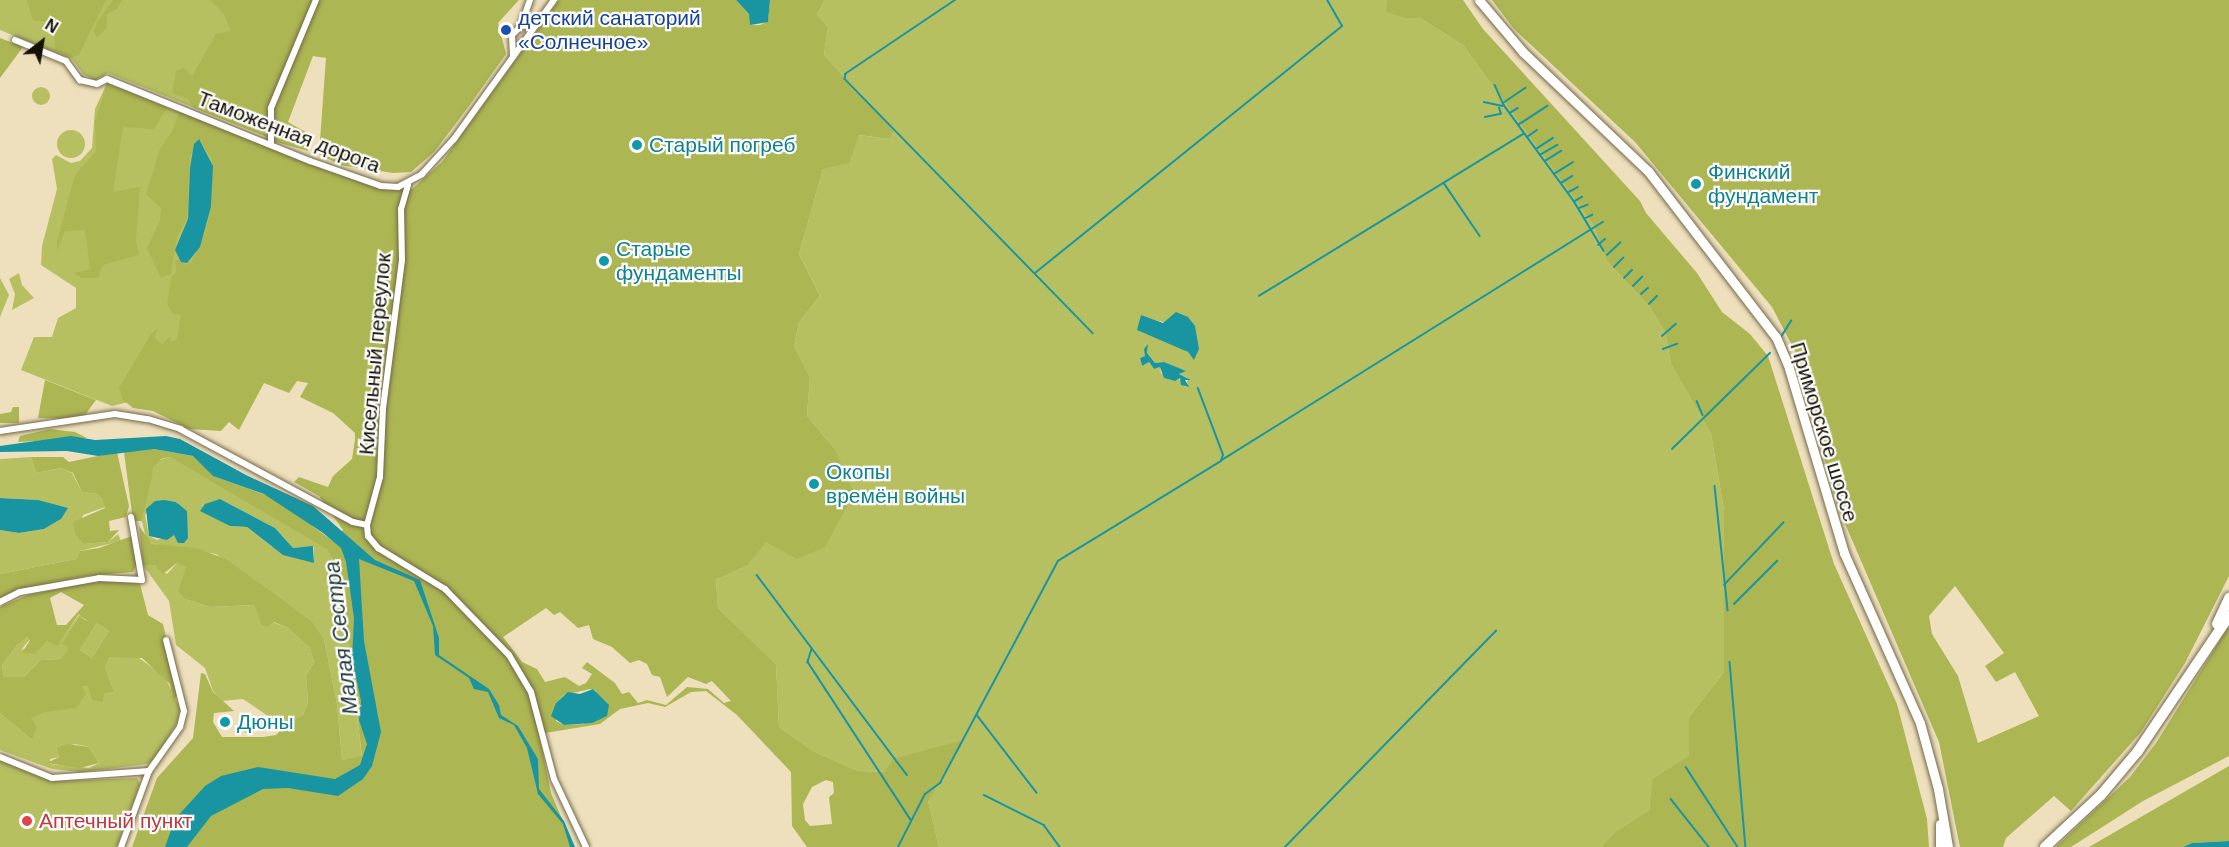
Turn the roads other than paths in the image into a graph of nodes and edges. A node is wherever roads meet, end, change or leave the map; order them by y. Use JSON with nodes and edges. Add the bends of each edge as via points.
{"nodes":[{"id":1,"x":316,"y":0,"type":"edge"},
{"id":2,"x":530,"y":0,"type":"edge"},
{"id":3,"x":554,"y":0,"type":"edge"},
{"id":4,"x":1479,"y":0,"type":"edge"},
{"id":5,"x":536,"y":25,"type":"junction"},
{"id":6,"x":521,"y":26,"type":"junction"},
{"id":7,"x":15,"y":40,"type":"dead end"},
{"id":8,"x":513,"y":55,"type":"junction"},
{"id":9,"x":271,"y":143,"type":"junction"},
{"id":10,"x":408,"y":185,"type":"junction"},
{"id":11,"x":0,"y":431,"type":"edge"},
{"id":12,"x":131,"y":517,"type":"dead end"},
{"id":13,"x":367,"y":525,"type":"junction"},
{"id":14,"x":2229,"y":598,"type":"edge"},
{"id":15,"x":0,"y":602,"type":"edge"},
{"id":16,"x":2229,"y":616,"type":"edge"},
{"id":17,"x":166,"y":640,"type":"dead end"},
{"id":18,"x":2206,"y":649,"type":"junction"},
{"id":19,"x":0,"y":757,"type":"edge"},
{"id":20,"x":149,"y":771,"type":"junction"},
{"id":21,"x":1938,"y":789,"type":"junction"},
{"id":22,"x":121,"y":847,"type":"edge"},
{"id":23,"x":586,"y":847,"type":"edge"},
{"id":24,"x":1940,"y":847,"type":"edge"},
{"id":25,"x":1948,"y":847,"type":"edge"},
{"id":26,"x":2045,"y":847,"type":"edge"}],
"edges":[{"from":1,"to":9,"type":"street","via":[[271,108]]},
{"from":2,"to":6,"type":"street"},
{"from":3,"to":5,"type":"street"},
{"from":4,"to":21,"type":"main road","name":"Приморское шоссе","via":[[1524,52],[1637,158],[1770,327],[1788,365],[1844,553],[1918,717]]},
{"from":5,"to":6,"type":"street"},
{"from":5,"to":8,"type":"street"},
{"from":6,"to":8,"type":"street","via":[[510,42]]},
{"from":7,"to":9,"type":"street","name":"Таможенная дорога","via":[[66,61],[80,80],[97,84],[107,79]]},
{"from":8,"to":10,"type":"street","via":[[454,139]]},
{"from":9,"to":10,"type":"street","name":"Таможенная дорога","via":[[381,186]]},
{"from":10,"to":13,"type":"street","name":"Кисельный переулок","via":[[401,209],[402,260],[383,408],[380,477]]},
{"from":11,"to":13,"type":"street","via":[[115,414],[148,419],[180,429],[353,522]]},
{"from":12,"to":15,"type":"street","via":[[142,580],[99,578],[20,592]]},
{"from":13,"to":23,"type":"street","via":[[371,542],[445,589],[516,664],[540,720],[554,779]]},
{"from":14,"to":18,"type":"highway"},
{"from":16,"to":18,"type":"highway"},
{"from":17,"to":20,"type":"street","via":[[184,711],[180,727]]},
{"from":18,"to":26,"type":"highway","via":[[2138,751],[2101,795]]},
{"from":19,"to":20,"type":"street","via":[[52,778]]},
{"from":20,"to":22,"type":"street"},
{"from":21,"to":24,"type":"main road","name":"Приморское шоссе"},
{"from":21,"to":25,"type":"main road","name":"Приморское шоссе"}]}
